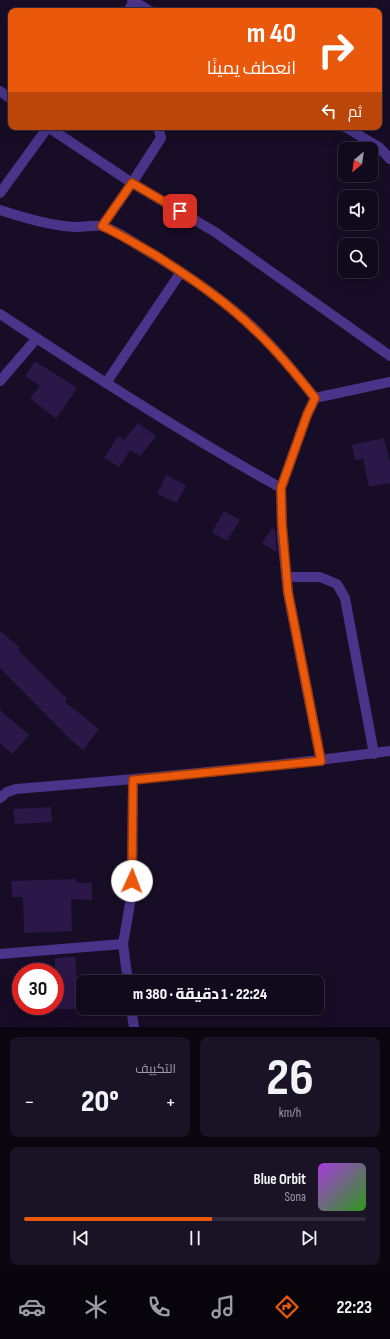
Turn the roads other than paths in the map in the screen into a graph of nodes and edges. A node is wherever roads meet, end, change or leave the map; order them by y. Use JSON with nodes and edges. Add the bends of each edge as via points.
{"nodes":[{"id":1,"x":133,"y":1,"type":"edge"},
{"id":2,"x":145,"y":8,"type":"edge"},
{"id":3,"x":46,"y":130,"type":"edge"},
{"id":4,"x":52,"y":130,"type":"edge"},
{"id":5,"x":159,"y":130,"type":"edge"},
{"id":6,"x":350,"y":130,"type":"edge"},
{"id":7,"x":390,"y":159,"type":"edge"},
{"id":8,"x":132,"y":183,"type":"junction"},
{"id":9,"x":0,"y":193,"type":"edge"},
{"id":10,"x":0,"y":210,"type":"edge"},
{"id":11,"x":102,"y":226,"type":"junction"},
{"id":12,"x":181,"y":272,"type":"junction"},
{"id":13,"x":0,"y":314,"type":"edge"},
{"id":14,"x":37,"y":338,"type":"junction"},
{"id":15,"x":390,"y":356,"type":"edge"},
{"id":16,"x":0,"y":381,"type":"edge"},
{"id":17,"x":390,"y":382,"type":"edge"},
{"id":18,"x":106,"y":383,"type":"junction"},
{"id":19,"x":315,"y":398,"type":"junction"},
{"id":20,"x":281,"y":488,"type":"junction"},
{"id":21,"x":286,"y":577,"type":"junction"},
{"id":22,"x":390,"y":751,"type":"edge"},
{"id":23,"x":374,"y":754,"type":"junction"},
{"id":24,"x":321,"y":761,"type":"junction"},
{"id":25,"x":133,"y":780,"type":"junction"},
{"id":26,"x":0,"y":798,"type":"edge"},
{"id":27,"x":124,"y":944,"type":"junction"},
{"id":28,"x":0,"y":954,"type":"edge"},
{"id":29,"x":127,"y":975,"type":"edge"},
{"id":30,"x":132,"y":1015,"type":"edge"},
{"id":31,"x":134,"y":1027,"type":"edge"}],
"edges":[{"from":1,"to":2,"type":"street"},
{"from":3,"to":9,"type":"street"},
{"from":4,"to":8,"type":"street"},
{"from":5,"to":8,"type":"street","via":[[161,138]]},
{"from":6,"to":7,"type":"street","via":[[379,147]]},
{"from":8,"to":11,"type":"street"},
{"from":8,"to":15,"type":"street","via":[[215,232]]},
{"from":10,"to":11,"type":"street","via":[[55,225]]},
{"from":11,"to":12,"type":"street"},
{"from":12,"to":18,"type":"street"},
{"from":12,"to":19,"type":"street","via":[[213,294],[257,331]]},
{"from":13,"to":14,"type":"street"},
{"from":14,"to":16,"type":"street"},
{"from":14,"to":18,"type":"street"},
{"from":17,"to":19,"type":"street"},
{"from":18,"to":20,"type":"street","via":[[214,451]]},
{"from":19,"to":20,"type":"street"},
{"from":20,"to":21,"type":"street"},
{"from":21,"to":23,"type":"street","via":[[320,577],[337,584],[345,598]]},
{"from":21,"to":24,"type":"street"},
{"from":22,"to":23,"type":"street"},
{"from":23,"to":24,"type":"street"},
{"from":24,"to":25,"type":"street"},
{"from":25,"to":26,"type":"street","via":[[16,789]]},
{"from":25,"to":27,"type":"street","via":[[132,892]]},
{"from":27,"to":28,"type":"street"},
{"from":27,"to":29,"type":"street"},
{"from":30,"to":31,"type":"street"}]}
